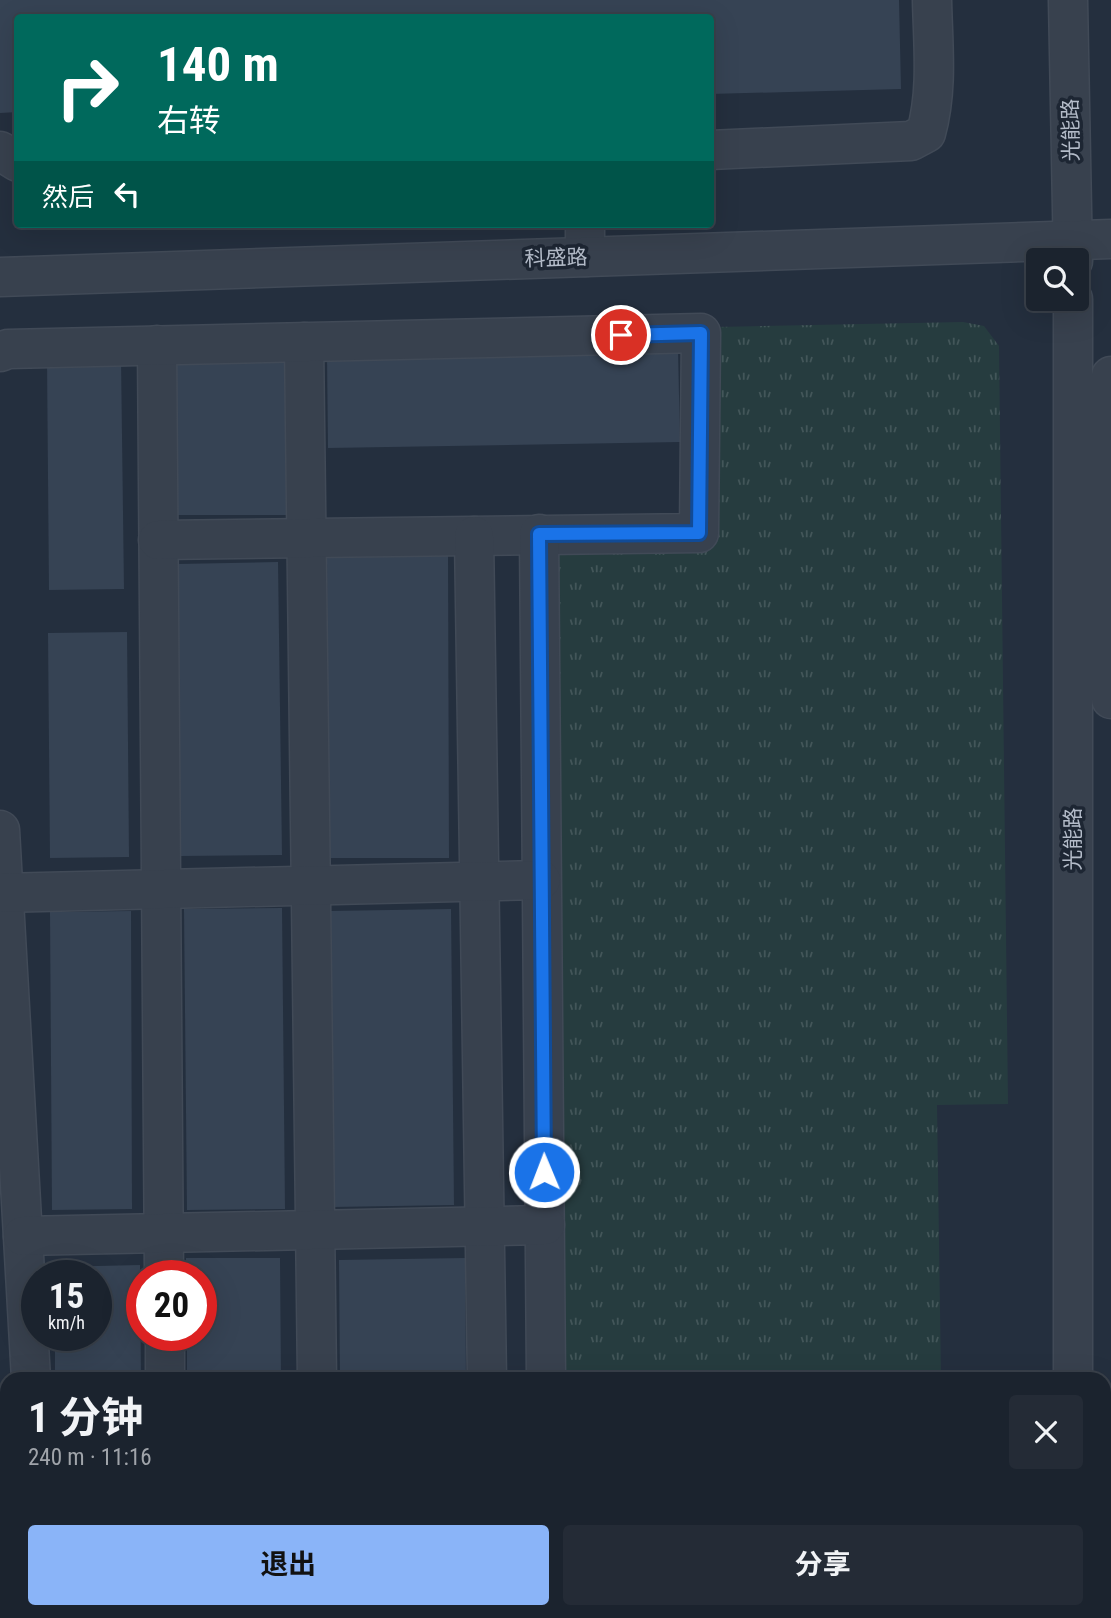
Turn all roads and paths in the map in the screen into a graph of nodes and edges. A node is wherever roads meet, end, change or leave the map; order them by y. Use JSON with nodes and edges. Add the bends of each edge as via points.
{"nodes":[{"id":1,"x":932,"y":0,"type":"edge"},
{"id":2,"x":1068,"y":0,"type":"edge"},
{"id":3,"x":714,"y":150,"type":"edge"},
{"id":4,"x":1111,"y":239,"type":"edge"},
{"id":5,"x":585,"y":241,"type":"edge"},
{"id":6,"x":1073,"y":248,"type":"edge"},
{"id":7,"x":1082,"y":248,"type":"edge"},
{"id":8,"x":1026,"y":250,"type":"edge"},
{"id":9,"x":0,"y":276,"type":"edge"},
{"id":10,"x":1073,"y":311,"type":"edge"},
{"id":11,"x":304,"y":342,"type":"junction"},
{"id":12,"x":157,"y":345,"type":"junction"},
{"id":13,"x":0,"y":352,"type":"edge"},
{"id":14,"x":1111,"y":376,"type":"edge"},
{"id":15,"x":539,"y":534,"type":"junction"},
{"id":16,"x":474,"y":536,"type":"junction"},
{"id":17,"x":306,"y":538,"type":"junction"},
{"id":18,"x":158,"y":540,"type":"junction"},
{"id":19,"x":1111,"y":699,"type":"edge"},
{"id":20,"x":0,"y":830,"type":"edge"},
{"id":21,"x":541,"y":880,"type":"junction"},
{"id":22,"x":478,"y":881,"type":"junction"},
{"id":23,"x":311,"y":886,"type":"junction"},
{"id":24,"x":161,"y":889,"type":"junction"},
{"id":25,"x":2,"y":893,"type":"edge"},
{"id":26,"x":545,"y":1225,"type":"junction"},
{"id":27,"x":485,"y":1226,"type":"junction"},
{"id":28,"x":315,"y":1229,"type":"junction"},
{"id":29,"x":164,"y":1233,"type":"junction"},
{"id":30,"x":23,"y":1236,"type":"junction"},
{"id":31,"x":164,"y":1260,"type":"edge"},
{"id":32,"x":165,"y":1351,"type":"edge"},
{"id":33,"x":31,"y":1372,"type":"edge"},
{"id":34,"x":165,"y":1372,"type":"edge"},
{"id":35,"x":317,"y":1372,"type":"edge"},
{"id":36,"x":487,"y":1372,"type":"edge"},
{"id":37,"x":546,"y":1372,"type":"edge"},
{"id":38,"x":1073,"y":1372,"type":"edge"}],
"edges":[{"from":1,"to":3,"type":"street","via":[[934,84],[926,133],[911,141]]},
{"from":2,"to":6,"type":"street","name":"光能路"},
{"from":4,"to":7,"type":"street","name":"科盛路"},
{"from":5,"to":8,"type":"street","name":"科盛路"},
{"from":5,"to":9,"type":"street","name":"科盛路"},
{"from":10,"to":38,"type":"street","name":"光能路"},
{"from":11,"to":12,"type":"street"},
{"from":11,"to":15,"type":"street","via":[[701,333],[699,533]]},
{"from":11,"to":17,"type":"street"},
{"from":12,"to":13,"type":"street"},
{"from":12,"to":18,"type":"street"},
{"from":14,"to":19,"type":"street","via":[[1107,412]]},
{"from":15,"to":16,"type":"street"},
{"from":15,"to":21,"type":"street"},
{"from":16,"to":17,"type":"street"},
{"from":16,"to":22,"type":"street"},
{"from":17,"to":18,"type":"street"},
{"from":17,"to":23,"type":"street"},
{"from":18,"to":24,"type":"street"},
{"from":20,"to":25,"type":"street"},
{"from":21,"to":22,"type":"street"},
{"from":21,"to":26,"type":"street"},
{"from":22,"to":23,"type":"street"},
{"from":22,"to":27,"type":"street"},
{"from":23,"to":24,"type":"street"},
{"from":23,"to":28,"type":"street"},
{"from":24,"to":25,"type":"street"},
{"from":24,"to":29,"type":"street"},
{"from":25,"to":30,"type":"street"},
{"from":26,"to":27,"type":"street"},
{"from":26,"to":37,"type":"street"},
{"from":27,"to":28,"type":"street"},
{"from":27,"to":36,"type":"street"},
{"from":28,"to":29,"type":"street"},
{"from":28,"to":35,"type":"street"},
{"from":29,"to":30,"type":"street"},
{"from":29,"to":31,"type":"street"},
{"from":30,"to":33,"type":"street"},
{"from":32,"to":34,"type":"street"}]}
